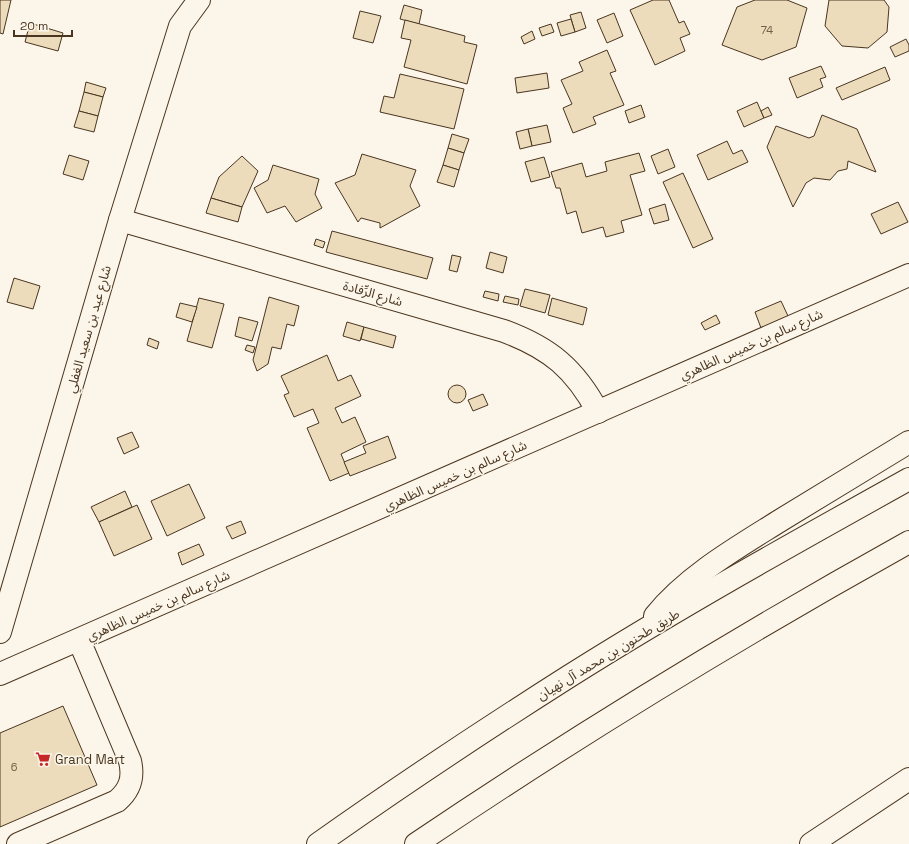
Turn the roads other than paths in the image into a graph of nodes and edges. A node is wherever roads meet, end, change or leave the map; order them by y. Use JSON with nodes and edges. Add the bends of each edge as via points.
{"nodes":[{"id":1,"x":180,"y":0,"type":"edge"},
{"id":2,"x":199,"y":0,"type":"edge"},
{"id":3,"x":180,"y":26,"type":"junction"},
{"id":4,"x":120,"y":220,"type":"junction"},
{"id":5,"x":909,"y":275,"type":"edge"},
{"id":6,"x":598,"y":412,"type":"junction"},
{"id":7,"x":909,"y":442,"type":"edge"},
{"id":8,"x":909,"y":479,"type":"edge"},
{"id":9,"x":909,"y":542,"type":"edge"},
{"id":10,"x":0,"y":632,"type":"edge"},
{"id":11,"x":642,"y":633,"type":"junction"},
{"id":12,"x":79,"y":640,"type":"junction"},
{"id":13,"x":0,"y":674,"type":"edge"},
{"id":14,"x":909,"y":779,"type":"edge"},
{"id":15,"x":18,"y":844,"type":"edge"},
{"id":16,"x":318,"y":844,"type":"edge"},
{"id":17,"x":416,"y":844,"type":"edge"},
{"id":18,"x":811,"y":844,"type":"edge"}],
"edges":[{"from":1,"to":3,"type":"main road","name":"شارع عيد بن سعيد الغفلي"},
{"from":2,"to":3,"type":"main road","name":"شارع عيد بن سعيد الغفلي"},
{"from":3,"to":4,"type":"main road","name":"شارع عيد بن سعيد الغفلي"},
{"from":4,"to":6,"type":"main road","name":"شارع الرِّفادة","via":[[522,338],[553,356],[567,368],[579,381]]},
{"from":4,"to":10,"type":"main road","name":"شارع عيد بن سعيد الغفلي"},
{"from":5,"to":6,"type":"main road","name":"شارع سالم بن خميس الظاهري"},
{"from":6,"to":12,"type":"main road","name":"شارع سالم بن خميس الظاهري"},
{"from":7,"to":11,"type":"main road","via":[[723,557],[666,603]]},
{"from":8,"to":11,"type":"main road","name":"طريق طحنون بن محمد آل نهيان"},
{"from":9,"to":17,"type":"main road","via":[[676,677],[577,738]]},
{"from":11,"to":16,"type":"main road","name":"طريق طحنون بن محمد آل نهيان","via":[[469,740]]},
{"from":12,"to":13,"type":"main road","name":"شارع سالم بن خميس الظاهري"},
{"from":12,"to":15,"type":"main road","via":[[130,761],[131,783],[117,801]]},
{"from":14,"to":18,"type":"main road"}]}
